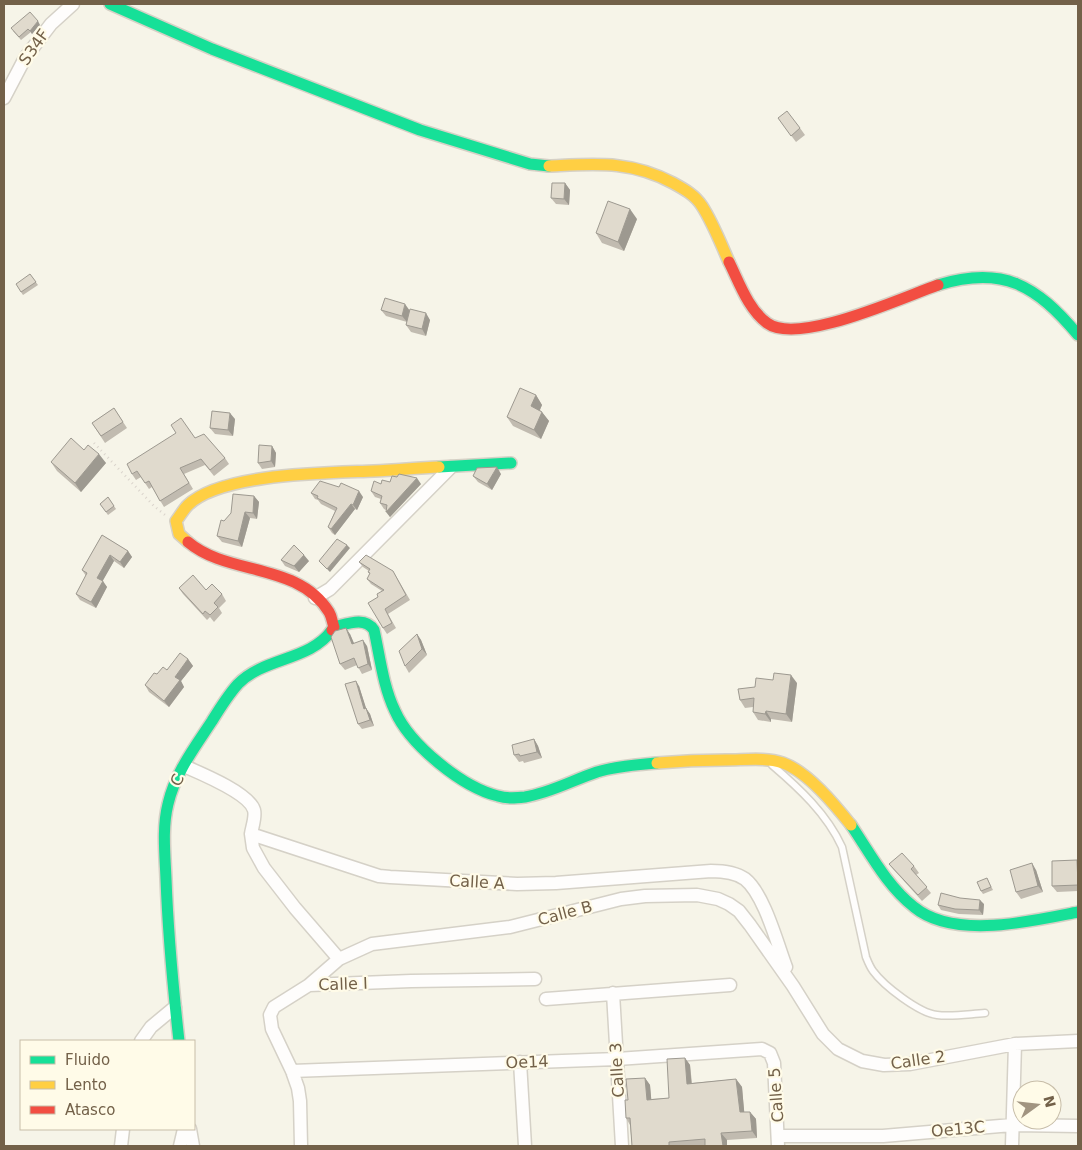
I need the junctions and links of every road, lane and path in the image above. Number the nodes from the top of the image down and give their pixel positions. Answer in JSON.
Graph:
{"nodes":[{"id":1,"x":73,"y":4,"type":"edge"},
{"id":2,"x":110,"y":4,"type":"edge"},
{"id":3,"x":4,"y":98,"type":"edge"},
{"id":4,"x":1078,"y":335,"type":"edge"},
{"id":5,"x":94,"y":443,"type":"dead end"},
{"id":6,"x":511,"y":463,"type":"dead end"},
{"id":7,"x":451,"y":467,"type":"junction"},
{"id":8,"x":175,"y":523,"type":"junction"},
{"id":9,"x":315,"y":598,"type":"junction"},
{"id":10,"x":334,"y":627,"type":"junction"},
{"id":11,"x":768,"y":760,"type":"junction"},
{"id":12,"x":184,"y":766,"type":"junction"},
{"id":13,"x":251,"y":834,"type":"junction"},
{"id":14,"x":1078,"y":912,"type":"edge"},
{"id":15,"x":339,"y":958,"type":"junction"},
{"id":16,"x":535,"y":979,"type":"dead end"},
{"id":17,"x":309,"y":985,"type":"junction"},
{"id":18,"x":730,"y":985,"type":"dead end"},
{"id":19,"x":793,"y":986,"type":"junction"},
{"id":20,"x":612,"y":993,"type":"junction"},
{"id":21,"x":546,"y":998,"type":"dead end"},
{"id":22,"x":175,"y":1007,"type":"junction"},
{"id":23,"x":985,"y":1013,"type":"dead end"},
{"id":24,"x":142,"y":1040,"type":"edge"},
{"id":25,"x":180,"y":1040,"type":"edge"},
{"id":26,"x":1078,"y":1041,"type":"edge"},
{"id":27,"x":1015,"y":1044,"type":"junction"},
{"id":28,"x":762,"y":1049,"type":"joint"},
{"id":29,"x":617,"y":1060,"type":"junction"},
{"id":30,"x":520,"y":1062,"type":"junction"},
{"id":31,"x":292,"y":1072,"type":"junction"},
{"id":32,"x":1014,"y":1080,"type":"edge"},
{"id":33,"x":1012,"y":1125,"type":"edge"},
{"id":34,"x":1062,"y":1126,"type":"edge"},
{"id":35,"x":1078,"y":1126,"type":"edge"},
{"id":36,"x":123,"y":1130,"type":"edge"},
{"id":37,"x":184,"y":1130,"type":"edge"},
{"id":38,"x":190,"y":1130,"type":"edge"},
{"id":39,"x":1012,"y":1130,"type":"edge"},
{"id":40,"x":778,"y":1141,"type":"edge"},
{"id":41,"x":883,"y":1141,"type":"edge"},
{"id":42,"x":122,"y":1146,"type":"edge"},
{"id":43,"x":180,"y":1146,"type":"edge"},
{"id":44,"x":192,"y":1146,"type":"edge"},
{"id":45,"x":301,"y":1146,"type":"edge"},
{"id":46,"x":525,"y":1146,"type":"edge"},
{"id":47,"x":622,"y":1146,"type":"edge"},
{"id":48,"x":1012,"y":1146,"type":"edge"}],
"edges":[{"from":1,"to":3,"type":"street","name":"S34F"},
{"from":2,"to":4,"type":"street"},
{"from":5,"to":8,"type":"path"},
{"from":6,"to":7,"type":"street"},
{"from":7,"to":8,"type":"street"},
{"from":7,"to":9,"type":"street"},
{"from":8,"to":9,"type":"street"},
{"from":9,"to":10,"type":"street"},
{"from":10,"to":11,"type":"street"},
{"from":10,"to":12,"type":"street","name":"C"},
{"from":11,"to":14,"type":"street"},
{"from":11,"to":23,"type":"lane"},
{"from":12,"to":13,"type":"street"},
{"from":12,"to":22,"type":"street","name":"C"},
{"from":13,"to":15,"type":"street"},
{"from":13,"to":19,"type":"street","name":"Calle A"},
{"from":15,"to":17,"type":"street","name":"Calle B"},
{"from":15,"to":19,"type":"street","name":"Calle B"},
{"from":16,"to":17,"type":"street","name":"Calle I"},
{"from":17,"to":31,"type":"street","name":"Calle I"},
{"from":18,"to":20,"type":"street"},
{"from":19,"to":27,"type":"street","name":"Calle 2"},
{"from":20,"to":21,"type":"street"},
{"from":20,"to":29,"type":"street","name":"Calle 3"},
{"from":22,"to":24,"type":"street"},
{"from":22,"to":25,"type":"street","name":"C"},
{"from":26,"to":27,"type":"street","name":"Calle 2"},
{"from":27,"to":32,"type":"street"},
{"from":28,"to":29,"type":"street","name":"Oe14"},
{"from":28,"to":40,"type":"street","name":"Calle 5"},
{"from":29,"to":30,"type":"street","name":"Oe14"},
{"from":29,"to":47,"type":"street","name":"Calle 3"},
{"from":30,"to":31,"type":"street","name":"Oe14"},
{"from":30,"to":46,"type":"street"},
{"from":31,"to":45,"type":"street","name":"Calle I"},
{"from":33,"to":41,"type":"street","name":"Oe13C"},
{"from":34,"to":35,"type":"street","name":"Oe13C"},
{"from":36,"to":42,"type":"street"},
{"from":37,"to":43,"type":"street"},
{"from":38,"to":44,"type":"street"},
{"from":39,"to":48,"type":"street"},
{"from":40,"to":41,"type":"street","name":"Oe13C"}]}
